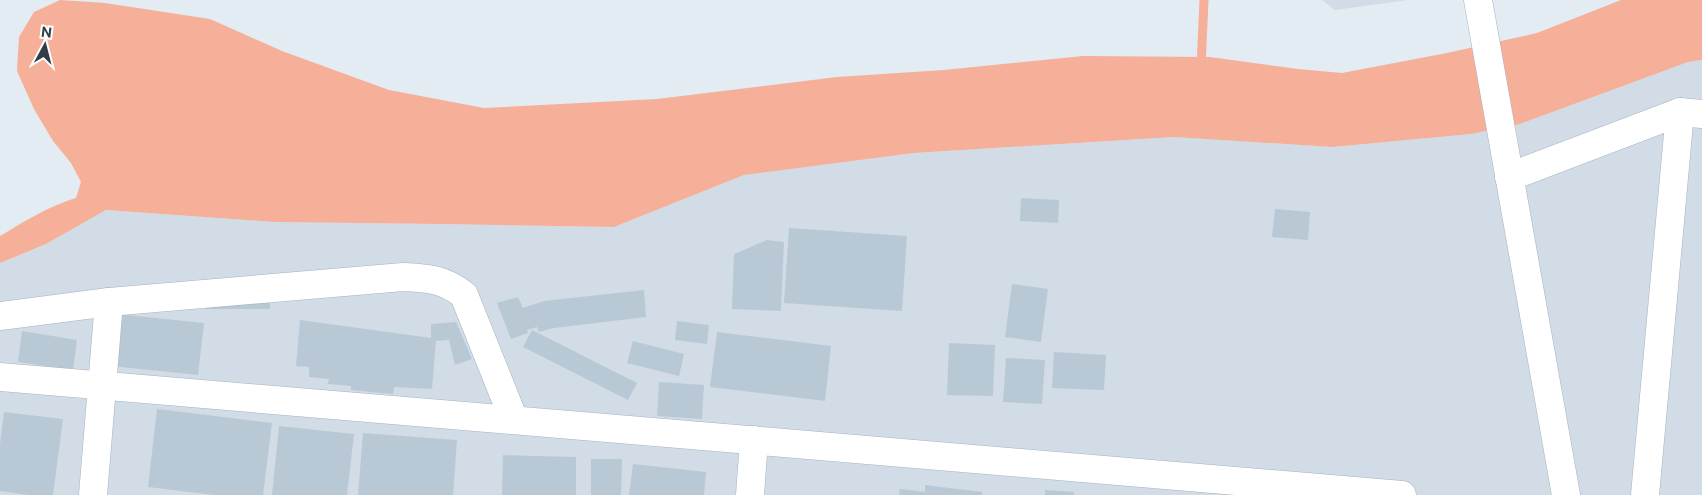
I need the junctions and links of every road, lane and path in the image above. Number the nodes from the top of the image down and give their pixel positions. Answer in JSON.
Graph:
{"nodes":[{"id":1,"x":1478,"y":0,"type":"edge"},
{"id":2,"x":1691,"y":113,"type":"edge"},
{"id":3,"x":1510,"y":177,"type":"junction"},
{"id":4,"x":109,"y":302,"type":"junction"},
{"id":5,"x":0,"y":316,"type":"edge"},
{"id":6,"x":0,"y":377,"type":"edge"},
{"id":7,"x":102,"y":385,"type":"junction"},
{"id":8,"x":514,"y":420,"type":"junction"},
{"id":9,"x":754,"y":440,"type":"junction"},
{"id":10,"x":93,"y":495,"type":"edge"},
{"id":11,"x":750,"y":495,"type":"edge"},
{"id":12,"x":1402,"y":495,"type":"edge"},
{"id":13,"x":1566,"y":495,"type":"edge"},
{"id":14,"x":1645,"y":495,"type":"edge"}],
"edges":[{"from":1,"to":3,"type":"street"},
{"from":2,"to":3,"type":"street"},
{"from":2,"to":14,"type":"street"},
{"from":3,"to":13,"type":"street"},
{"from":4,"to":5,"type":"street"},
{"from":4,"to":7,"type":"street"},
{"from":4,"to":8,"type":"street"},
{"from":6,"to":7,"type":"street"},
{"from":7,"to":8,"type":"street"},
{"from":7,"to":10,"type":"street"},
{"from":8,"to":9,"type":"street"},
{"from":9,"to":11,"type":"street"},
{"from":9,"to":12,"type":"street"}]}
